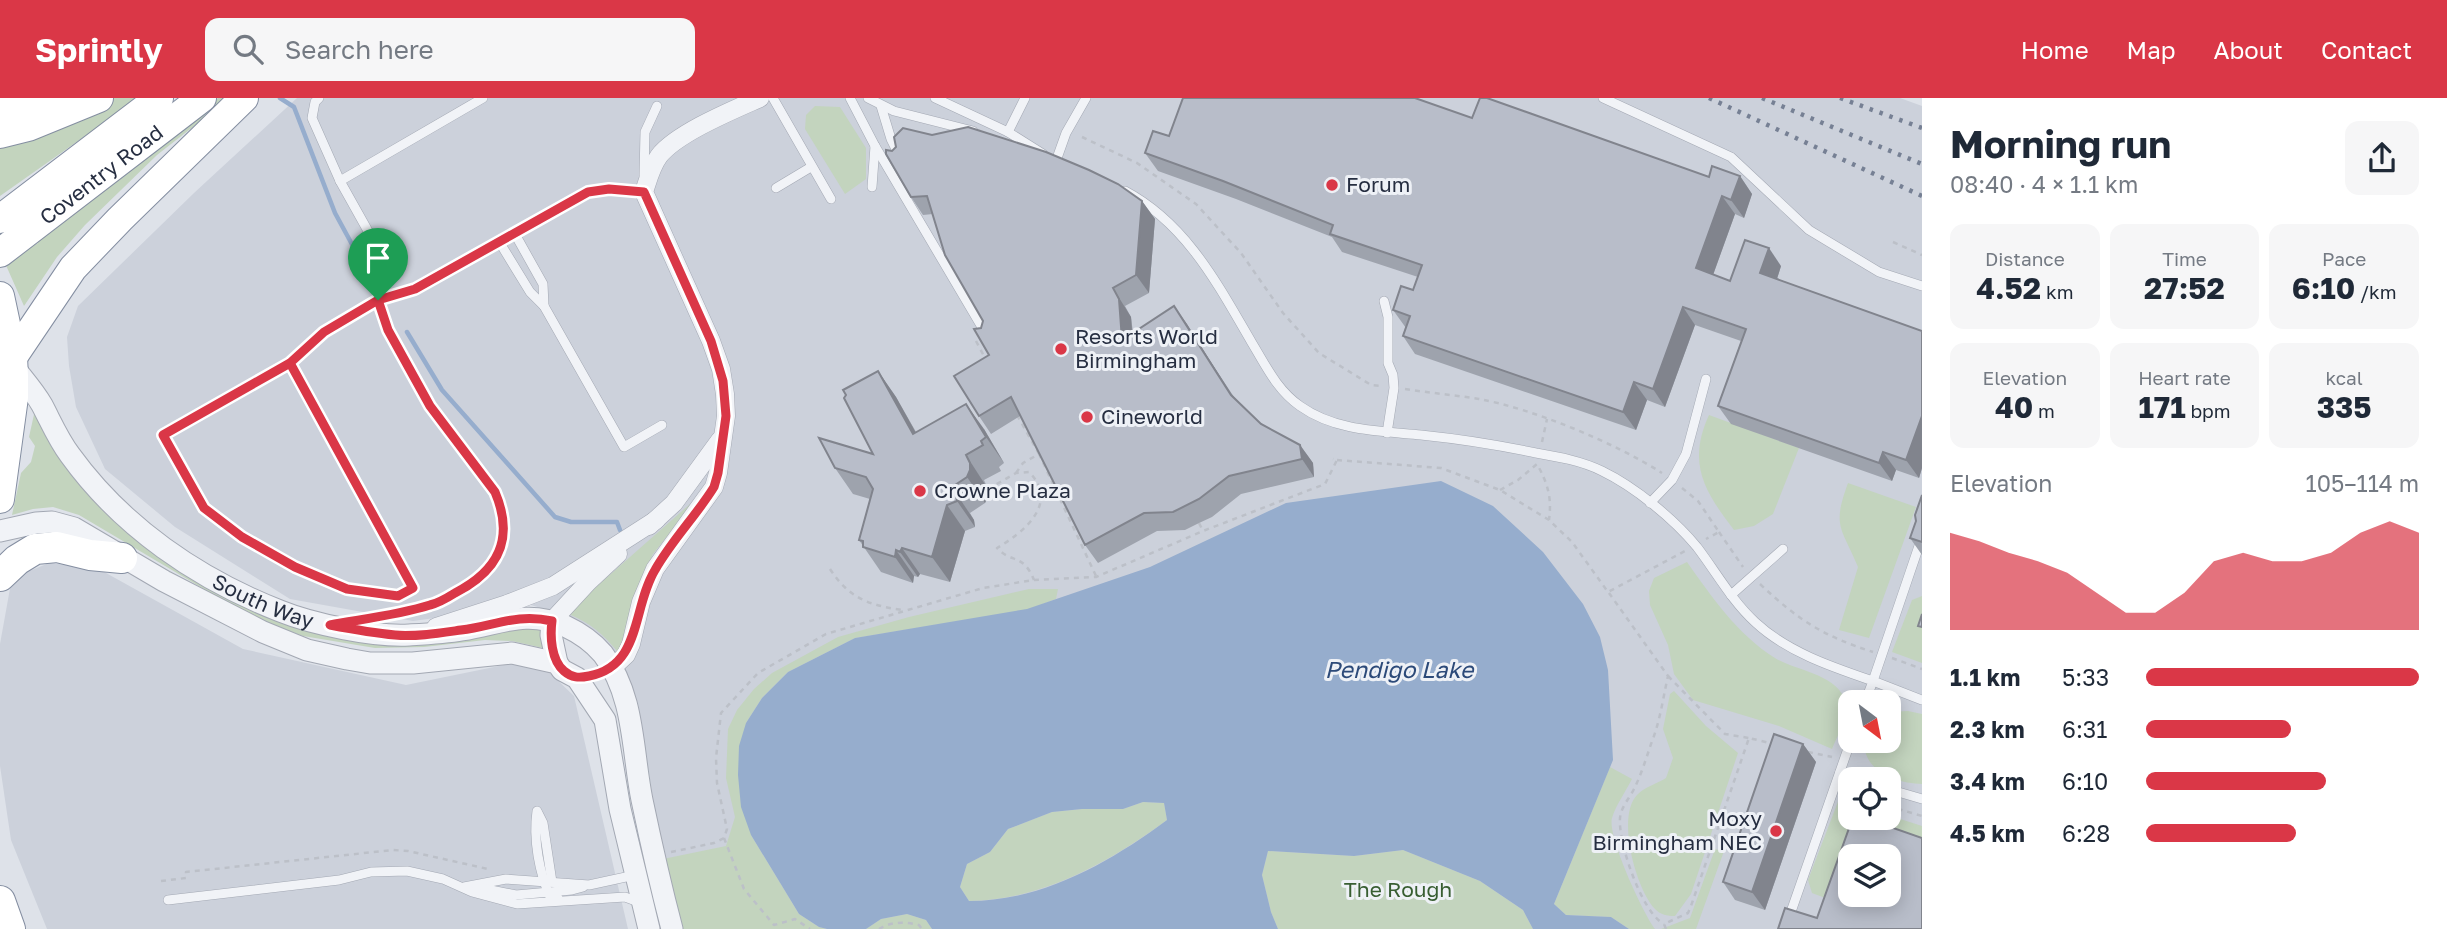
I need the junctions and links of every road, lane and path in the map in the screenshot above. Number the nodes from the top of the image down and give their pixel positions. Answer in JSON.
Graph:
{"nodes":[{"id":1,"x":55,"y":98,"type":"edge"},
{"id":2,"x":99,"y":98,"type":"edge"},
{"id":3,"x":159,"y":98,"type":"edge"},
{"id":4,"x":202,"y":98,"type":"edge"},
{"id":5,"x":244,"y":98,"type":"edge"},
{"id":6,"x":319,"y":98,"type":"edge"},
{"id":7,"x":483,"y":98,"type":"edge"},
{"id":8,"x":760,"y":98,"type":"edge"},
{"id":9,"x":773,"y":98,"type":"edge"},
{"id":10,"x":850,"y":98,"type":"edge"},
{"id":11,"x":868,"y":98,"type":"edge"},
{"id":12,"x":935,"y":98,"type":"edge"},
{"id":13,"x":1025,"y":98,"type":"edge"},
{"id":14,"x":1086,"y":98,"type":"edge"},
{"id":15,"x":1603,"y":98,"type":"edge"},
{"id":16,"x":657,"y":106,"type":"dead end"},
{"id":17,"x":881,"y":106,"type":"junction"},
{"id":18,"x":0,"y":111,"type":"edge"},
{"id":19,"x":1008,"y":132,"type":"junction"},
{"id":20,"x":0,"y":134,"type":"edge"},
{"id":21,"x":986,"y":135,"type":"edge"},
{"id":22,"x":1082,"y":137,"type":"dead end"},
{"id":23,"x":998,"y":138,"type":"edge"},
{"id":24,"x":875,"y":146,"type":"junction"},
{"id":25,"x":1035,"y":149,"type":"junction"},
{"id":26,"x":1056,"y":161,"type":"junction"},
{"id":27,"x":902,"y":162,"type":"edge"},
{"id":28,"x":1068,"y":166,"type":"edge"},
{"id":29,"x":811,"y":167,"type":"junction"},
{"id":30,"x":340,"y":181,"type":"junction"},
{"id":31,"x":1114,"y":185,"type":"edge"},
{"id":32,"x":872,"y":187,"type":"dead end"},
{"id":33,"x":776,"y":188,"type":"dead end"},
{"id":34,"x":644,"y":192,"type":"junction"},
{"id":35,"x":831,"y":199,"type":"dead end"},
{"id":36,"x":0,"y":219,"type":"edge"},
{"id":37,"x":515,"y":234,"type":"junction"},
{"id":38,"x":1893,"y":242,"type":"dead end"},
{"id":39,"x":500,"y":243,"type":"junction"},
{"id":40,"x":0,"y":253,"type":"edge"},
{"id":41,"x":1922,"y":254,"type":"edge"},
{"id":42,"x":1922,"y":286,"type":"edge"},
{"id":43,"x":0,"y":297,"type":"edge"},
{"id":44,"x":378,"y":300,"type":"junction"},
{"id":45,"x":1384,"y":301,"type":"dead end"},
{"id":46,"x":544,"y":306,"type":"junction"},
{"id":47,"x":971,"y":333,"type":"dead end"},
{"id":48,"x":989,"y":340,"type":"edge"},
{"id":49,"x":13,"y":362,"type":"junction"},
{"id":50,"x":290,"y":363,"type":"junction"},
{"id":51,"x":992,"y":370,"type":"edge"},
{"id":52,"x":1706,"y":379,"type":"dead end"},
{"id":53,"x":1394,"y":388,"type":"junction"},
{"id":54,"x":1012,"y":406,"type":"edge"},
{"id":55,"x":1547,"y":419,"type":"junction"},
{"id":56,"x":662,"y":425,"type":"dead end"},
{"id":57,"x":1387,"y":432,"type":"junction"},
{"id":58,"x":723,"y":438,"type":"junction"},
{"id":59,"x":1542,"y":442,"type":"dead end"},
{"id":60,"x":1040,"y":454,"type":"junction"},
{"id":61,"x":1016,"y":473,"type":"junction"},
{"id":62,"x":1672,"y":480,"type":"junction"},
{"id":63,"x":988,"y":489,"type":"dead end"},
{"id":64,"x":1500,"y":490,"type":"junction"},
{"id":65,"x":0,"y":499,"type":"edge"},
{"id":66,"x":1650,"y":503,"type":"junction"},
{"id":67,"x":656,"y":520,"type":"junction"},
{"id":68,"x":1549,"y":520,"type":"junction"},
{"id":69,"x":1199,"y":523,"type":"dead end"},
{"id":70,"x":0,"y":531,"type":"edge"},
{"id":71,"x":1203,"y":531,"type":"junction"},
{"id":72,"x":1719,"y":532,"type":"junction"},
{"id":73,"x":1922,"y":537,"type":"edge"},
{"id":74,"x":1695,"y":545,"type":"junction"},
{"id":75,"x":1783,"y":549,"type":"dead end"},
{"id":76,"x":122,"y":558,"type":"junction"},
{"id":77,"x":830,"y":569,"type":"dead end"},
{"id":78,"x":0,"y":576,"type":"edge"},
{"id":79,"x":1096,"y":577,"type":"junction"},
{"id":80,"x":1753,"y":577,"type":"junction"},
{"id":81,"x":1608,"y":592,"type":"junction"},
{"id":82,"x":1731,"y":595,"type":"junction"},
{"id":83,"x":905,"y":611,"type":"dead end"},
{"id":84,"x":552,"y":621,"type":"junction"},
{"id":85,"x":330,"y":625,"type":"junction"},
{"id":86,"x":409,"y":635,"type":"junction"},
{"id":87,"x":1880,"y":654,"type":"junction"},
{"id":88,"x":557,"y":663,"type":"junction"},
{"id":89,"x":612,"y":668,"type":"junction"},
{"id":90,"x":1922,"y":669,"type":"edge"},
{"id":91,"x":1668,"y":676,"type":"junction"},
{"id":92,"x":577,"y":678,"type":"junction"},
{"id":93,"x":1872,"y":681,"type":"junction"},
{"id":94,"x":1869,"y":690,"type":"edge"},
{"id":95,"x":1922,"y":700,"type":"edge"},
{"id":96,"x":1749,"y":738,"type":"junction"},
{"id":97,"x":1785,"y":746,"type":"edge"},
{"id":98,"x":1797,"y":749,"type":"edge"},
{"id":99,"x":1838,"y":768,"type":"edge"},
{"id":100,"x":1838,"y":778,"type":"edge"},
{"id":101,"x":1901,"y":793,"type":"edge"},
{"id":102,"x":1922,"y":799,"type":"edge"},
{"id":103,"x":1901,"y":810,"type":"edge"},
{"id":104,"x":1922,"y":816,"type":"edge"},
{"id":105,"x":552,"y":829,"type":"dead end"},
{"id":106,"x":724,"y":838,"type":"dead end"},
{"id":107,"x":661,"y":877,"type":"junction"},
{"id":108,"x":637,"y":878,"type":"junction"},
{"id":109,"x":547,"y":881,"type":"junction"},
{"id":110,"x":589,"y":885,"type":"junction"},
{"id":111,"x":464,"y":887,"type":"junction"},
{"id":112,"x":548,"y":893,"type":"junction"},
{"id":113,"x":610,"y":898,"type":"junction"},
{"id":114,"x":168,"y":900,"type":"dead end"},
{"id":115,"x":0,"y":901,"type":"edge"},
{"id":116,"x":643,"y":904,"type":"junction"},
{"id":117,"x":1664,"y":924,"type":"junction"},
{"id":118,"x":10,"y":929,"type":"edge"},
{"id":119,"x":649,"y":929,"type":"edge"},
{"id":120,"x":673,"y":929,"type":"edge"},
{"id":121,"x":810,"y":929,"type":"edge"},
{"id":122,"x":879,"y":929,"type":"edge"},
{"id":123,"x":922,"y":929,"type":"edge"},
{"id":124,"x":1666,"y":929,"type":"edge"},
{"id":125,"x":1785,"y":929,"type":"edge"}],
"edges":[{"from":1,"to":18,"type":"highway"},
{"from":2,"to":20,"type":"highway"},
{"from":3,"to":36,"type":"highway","name":"Coventry Road"},
{"from":4,"to":40,"type":"highway","name":"Coventry Road"},
{"from":5,"to":49,"type":"highway"},
{"from":6,"to":30,"type":"lane"},
{"from":7,"to":30,"type":"lane"},
{"from":8,"to":34,"type":"street"},
{"from":9,"to":29,"type":"lane"},
{"from":10,"to":24,"type":"lane"},
{"from":11,"to":17,"type":"lane"},
{"from":12,"to":19,"type":"lane"},
{"from":13,"to":19,"type":"lane"},
{"from":14,"to":26,"type":"lane"},
{"from":15,"to":42,"type":"lane"},
{"from":16,"to":34,"type":"lane"},
{"from":17,"to":21,"type":"lane"},
{"from":17,"to":27,"type":"lane"},
{"from":19,"to":25,"type":"lane"},
{"from":22,"to":53,"type":"path"},
{"from":23,"to":25,"type":"lane"},
{"from":24,"to":32,"type":"lane"},
{"from":24,"to":48,"type":"lane"},
{"from":25,"to":26,"type":"lane"},
{"from":26,"to":28,"type":"lane"},
{"from":29,"to":33,"type":"lane"},
{"from":29,"to":35,"type":"lane"},
{"from":30,"to":44,"type":"lane"},
{"from":31,"to":57,"type":"lane"},
{"from":34,"to":37,"type":"lane"},
{"from":34,"to":58,"type":"street"},
{"from":37,"to":39,"type":"lane"},
{"from":37,"to":46,"type":"lane"},
{"from":38,"to":41,"type":"path"},
{"from":39,"to":44,"type":"lane"},
{"from":39,"to":46,"type":"lane"},
{"from":43,"to":49,"type":"highway"},
{"from":44,"to":50,"type":"lane"},
{"from":44,"to":85,"type":"lane"},
{"from":45,"to":53,"type":"lane"},
{"from":46,"to":56,"type":"lane"},
{"from":47,"to":51,"type":"path"},
{"from":49,"to":65,"type":"highway"},
{"from":49,"to":85,"type":"street","name":"South Way"},
{"from":50,"to":50,"type":"lane"},
{"from":52,"to":62,"type":"lane"},
{"from":53,"to":55,"type":"path"},
{"from":53,"to":57,"type":"lane"},
{"from":54,"to":60,"type":"path"},
{"from":55,"to":59,"type":"path"},
{"from":55,"to":62,"type":"path"},
{"from":57,"to":66,"type":"lane"},
{"from":58,"to":67,"type":"street"},
{"from":58,"to":89,"type":"street"},
{"from":60,"to":61,"type":"path"},
{"from":60,"to":79,"type":"path"},
{"from":61,"to":63,"type":"path"},
{"from":61,"to":79,"type":"path"},
{"from":62,"to":66,"type":"lane"},
{"from":62,"to":72,"type":"path"},
{"from":64,"to":68,"type":"path"},
{"from":64,"to":68,"type":"path"},
{"from":64,"to":71,"type":"path"},
{"from":66,"to":74,"type":"lane"},
{"from":67,"to":84,"type":"street"},
{"from":67,"to":86,"type":"street"},
{"from":68,"to":81,"type":"path"},
{"from":69,"to":71,"type":"path"},
{"from":70,"to":76,"type":"street","name":"South Way"},
{"from":71,"to":79,"type":"path"},
{"from":72,"to":74,"type":"path"},
{"from":72,"to":80,"type":"path"},
{"from":73,"to":87,"type":"lane"},
{"from":74,"to":81,"type":"path"},
{"from":74,"to":82,"type":"lane"},
{"from":75,"to":80,"type":"lane"},
{"from":76,"to":78,"type":"highway"},
{"from":76,"to":88,"type":"street","name":"South Way"},
{"from":77,"to":83,"type":"path"},
{"from":80,"to":82,"type":"lane"},
{"from":80,"to":87,"type":"path"},
{"from":81,"to":91,"type":"path"},
{"from":82,"to":93,"type":"lane"},
{"from":84,"to":86,"type":"street","name":"South Way"},
{"from":84,"to":88,"type":"street"},
{"from":84,"to":89,"type":"street","name":"South Way"},
{"from":85,"to":86,"type":"street","name":"South Way"},
{"from":87,"to":90,"type":"path"},
{"from":87,"to":93,"type":"lane"},
{"from":88,"to":92,"type":"street","name":"South Way"},
{"from":89,"to":92,"type":"street"},
{"from":89,"to":107,"type":"street","name":"South Way"},
{"from":91,"to":96,"type":"path"},
{"from":91,"to":117,"type":"path"},
{"from":92,"to":108,"type":"street","name":"South Way"},
{"from":93,"to":94,"type":"lane"},
{"from":93,"to":95,"type":"lane"},
{"from":96,"to":97,"type":"path"},
{"from":96,"to":117,"type":"path"},
{"from":98,"to":99,"type":"path"},
{"from":100,"to":125,"type":"lane"},
{"from":101,"to":102,"type":"lane"},
{"from":103,"to":104,"type":"path"},
{"from":105,"to":109,"type":"lane"},
{"from":106,"to":121,"type":"path"},
{"from":107,"to":108,"type":"lane"},
{"from":107,"to":120,"type":"street","name":"South Way"},
{"from":108,"to":110,"type":"lane"},
{"from":108,"to":116,"type":"street","name":"South Way"},
{"from":109,"to":110,"type":"lane"},
{"from":109,"to":111,"type":"lane"},
{"from":109,"to":112,"type":"lane"},
{"from":110,"to":112,"type":"lane"},
{"from":111,"to":112,"type":"lane"},
{"from":111,"to":113,"type":"lane"},
{"from":111,"to":114,"type":"lane"},
{"from":112,"to":113,"type":"lane"},
{"from":113,"to":116,"type":"lane"},
{"from":115,"to":118,"type":"highway"},
{"from":116,"to":119,"type":"street","name":"South Way"},
{"from":117,"to":124,"type":"path"},
{"from":122,"to":123,"type":"path"}]}
